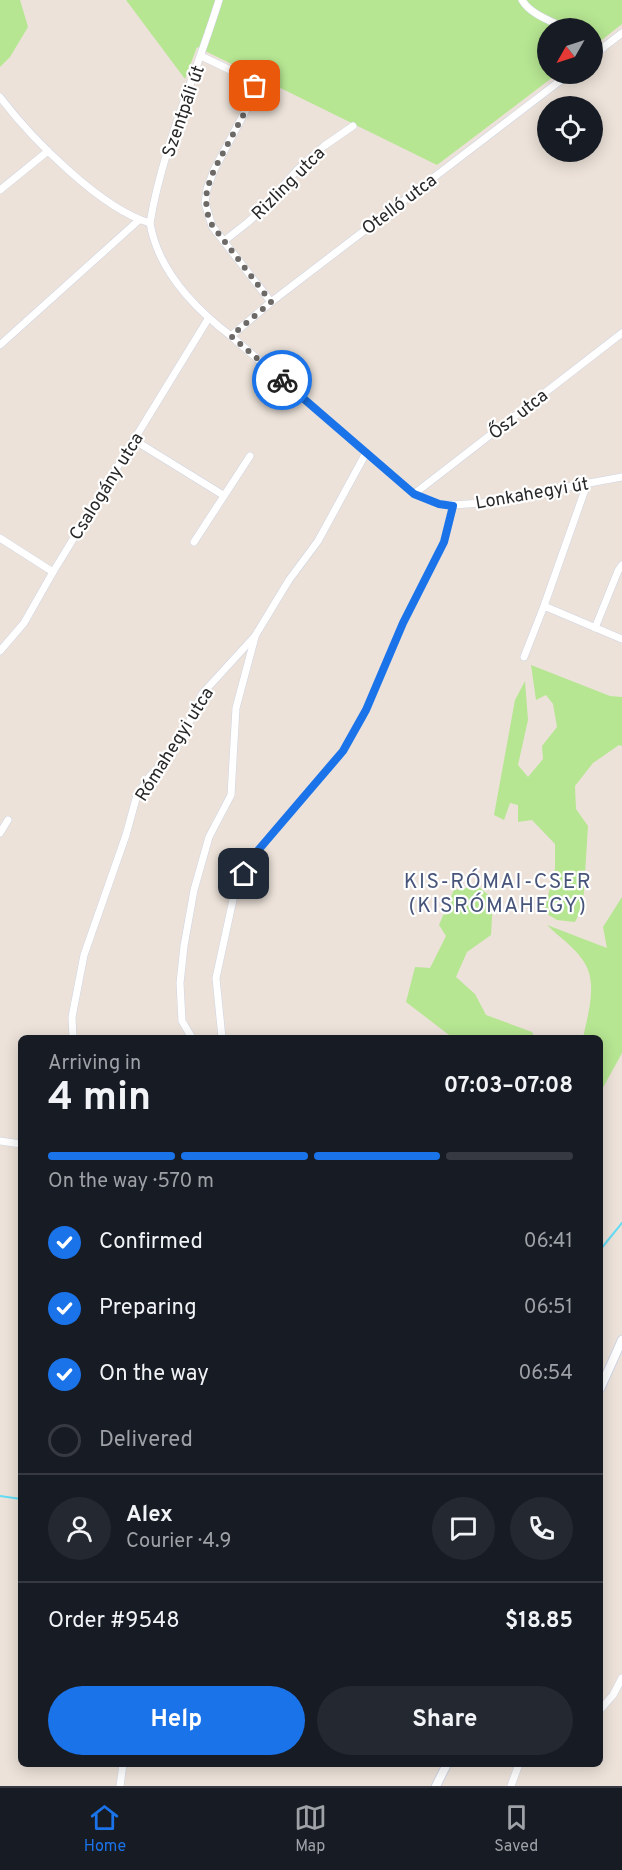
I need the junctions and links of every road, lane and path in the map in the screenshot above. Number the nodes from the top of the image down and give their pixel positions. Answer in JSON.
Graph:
{"nodes":[{"id":1,"x":219,"y":0,"type":"edge"},
{"id":2,"x":522,"y":0,"type":"edge"},
{"id":3,"x":547,"y":18,"type":"edge"},
{"id":4,"x":622,"y":33,"type":"edge"},
{"id":5,"x":603,"y":48,"type":"edge"},
{"id":6,"x":201,"y":56,"type":"junction"},
{"id":7,"x":556,"y":84,"type":"edge"},
{"id":8,"x":0,"y":97,"type":"edge"},
{"id":9,"x":353,"y":126,"type":"dead end"},
{"id":10,"x":48,"y":151,"type":"junction"},
{"id":11,"x":0,"y":190,"type":"edge"},
{"id":12,"x":140,"y":220,"type":"junction"},
{"id":13,"x":150,"y":223,"type":"junction"},
{"id":14,"x":224,"y":241,"type":"junction"},
{"id":15,"x":271,"y":302,"type":"junction"},
{"id":16,"x":208,"y":319,"type":"junction"},
{"id":17,"x":622,"y":333,"type":"edge"},
{"id":18,"x":231,"y":336,"type":"junction"},
{"id":19,"x":0,"y":345,"type":"edge"},
{"id":20,"x":134,"y":440,"type":"junction"},
{"id":21,"x":366,"y":453,"type":"junction"},
{"id":22,"x":250,"y":456,"type":"dead end"},
{"id":23,"x":622,"y":477,"type":"edge"},
{"id":24,"x":587,"y":484,"type":"junction"},
{"id":25,"x":414,"y":494,"type":"junction"},
{"id":26,"x":223,"y":495,"type":"junction"},
{"id":27,"x":453,"y":506,"type":"junction"},
{"id":28,"x":0,"y":538,"type":"edge"},
{"id":29,"x":194,"y":542,"type":"dead end"},
{"id":30,"x":622,"y":565,"type":"edge"},
{"id":31,"x":53,"y":572,"type":"junction"},
{"id":32,"x":544,"y":606,"type":"junction"},
{"id":33,"x":595,"y":628,"type":"junction"},
{"id":34,"x":255,"y":636,"type":"junction"},
{"id":35,"x":622,"y":639,"type":"edge"},
{"id":36,"x":0,"y":651,"type":"edge"},
{"id":37,"x":524,"y":657,"type":"dead end"},
{"id":38,"x":8,"y":820,"type":"dead end"},
{"id":39,"x":0,"y":833,"type":"edge"},
{"id":40,"x":73,"y":1035,"type":"edge"},
{"id":41,"x":190,"y":1035,"type":"edge"},
{"id":42,"x":222,"y":1035,"type":"edge"},
{"id":43,"x":0,"y":1142,"type":"edge"},
{"id":44,"x":18,"y":1144,"type":"edge"},
{"id":45,"x":622,"y":1340,"type":"edge"},
{"id":46,"x":603,"y":1380,"type":"edge"},
{"id":47,"x":622,"y":1678,"type":"edge"},
{"id":48,"x":603,"y":1707,"type":"edge"},
{"id":49,"x":123,"y":1767,"type":"edge"},
{"id":50,"x":446,"y":1767,"type":"edge"},
{"id":51,"x":518,"y":1767,"type":"edge"},
{"id":52,"x":120,"y":1786,"type":"edge"},
{"id":53,"x":436,"y":1786,"type":"edge"},
{"id":54,"x":511,"y":1786,"type":"edge"}],
"edges":[{"from":1,"to":6,"type":"street","name":"Szentpáli út"},
{"from":2,"to":3,"type":"street"},
{"from":4,"to":5,"type":"street"},
{"from":6,"to":13,"type":"street","name":"Szentpáli út"},
{"from":6,"to":14,"type":"street"},
{"from":7,"to":15,"type":"street","name":"Otelló utca"},
{"from":8,"to":10,"type":"street"},
{"from":9,"to":14,"type":"street","name":"Rizling utca"},
{"from":10,"to":11,"type":"street"},
{"from":10,"to":12,"type":"street"},
{"from":12,"to":13,"type":"street"},
{"from":12,"to":19,"type":"street"},
{"from":13,"to":16,"type":"street","name":"Lonkahegyi út"},
{"from":14,"to":15,"type":"street"},
{"from":15,"to":18,"type":"street","name":"Otelló utca"},
{"from":16,"to":18,"type":"street","name":"Lonkahegyi út"},
{"from":16,"to":20,"type":"street","name":"Csalogány utca"},
{"from":17,"to":25,"type":"street","name":"Ősz utca"},
{"from":18,"to":21,"type":"street","name":"Lonkahegyi út"},
{"from":20,"to":26,"type":"street"},
{"from":20,"to":31,"type":"street","name":"Csalogány utca"},
{"from":21,"to":25,"type":"street","name":"Lonkahegyi út"},
{"from":21,"to":34,"type":"street","name":"Rómahegyi utca"},
{"from":22,"to":26,"type":"street"},
{"from":23,"to":24,"type":"street","name":"Lonkahegyi út"},
{"from":24,"to":27,"type":"street","name":"Lonkahegyi út"},
{"from":24,"to":32,"type":"street"},
{"from":25,"to":27,"type":"street","name":"Lonkahegyi út"},
{"from":26,"to":29,"type":"street"},
{"from":27,"to":42,"type":"street"},
{"from":28,"to":31,"type":"street"},
{"from":30,"to":33,"type":"street"},
{"from":31,"to":36,"type":"street","name":"Csalogány utca"},
{"from":32,"to":33,"type":"street"},
{"from":32,"to":37,"type":"street"},
{"from":33,"to":35,"type":"street"},
{"from":34,"to":40,"type":"street","name":"Rómahegyi utca"},
{"from":34,"to":41,"type":"street"},
{"from":38,"to":39,"type":"street"},
{"from":43,"to":44,"type":"street"},
{"from":45,"to":46,"type":"street"},
{"from":47,"to":48,"type":"street"},
{"from":49,"to":52,"type":"street"},
{"from":50,"to":53,"type":"street"},
{"from":51,"to":54,"type":"street"}]}
